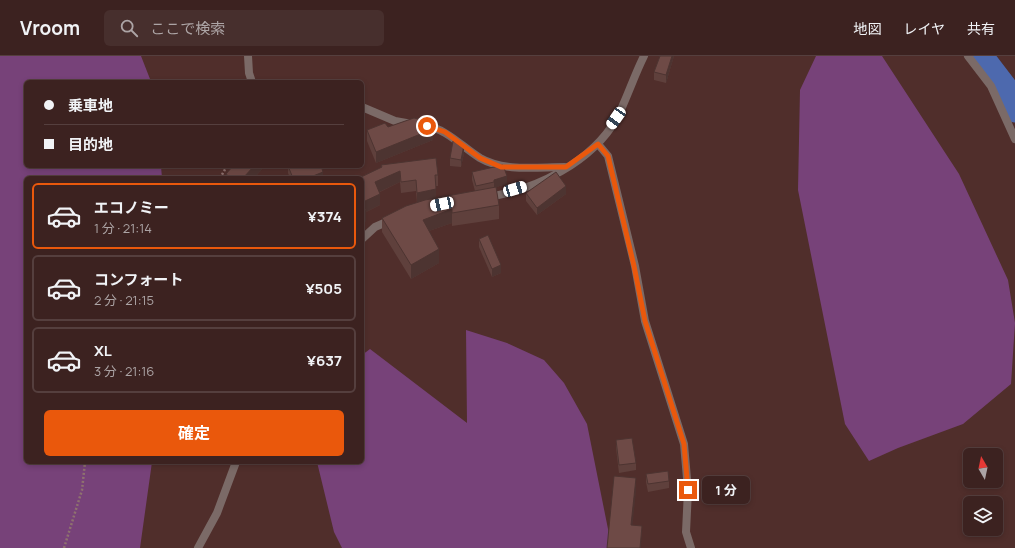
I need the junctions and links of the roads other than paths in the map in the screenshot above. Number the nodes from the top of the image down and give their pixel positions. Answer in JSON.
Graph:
{"nodes":[{"id":1,"x":248,"y":56,"type":"edge"},
{"id":2,"x":644,"y":56,"type":"edge"},
{"id":3,"x":968,"y":56,"type":"edge"},
{"id":4,"x":251,"y":80,"type":"edge"},
{"id":5,"x":364,"y":108,"type":"edge"},
{"id":6,"x":1015,"y":139,"type":"edge"},
{"id":7,"x":598,"y":144,"type":"junction"},
{"id":8,"x":566,"y":167,"type":"junction"},
{"id":9,"x":478,"y":198,"type":"edge"},
{"id":10,"x":396,"y":218,"type":"edge"},
{"id":11,"x":364,"y":237,"type":"edge"},
{"id":12,"x":235,"y":464,"type":"edge"},
{"id":13,"x":198,"y":548,"type":"edge"},
{"id":14,"x":691,"y":548,"type":"edge"}],
"edges":[{"from":1,"to":4,"type":"street"},
{"from":2,"to":7,"type":"street"},
{"from":3,"to":6,"type":"street"},
{"from":5,"to":8,"type":"street"},
{"from":7,"to":8,"type":"street"},
{"from":7,"to":14,"type":"street"},
{"from":8,"to":9,"type":"street"},
{"from":10,"to":11,"type":"street"},
{"from":12,"to":13,"type":"street"}]}
